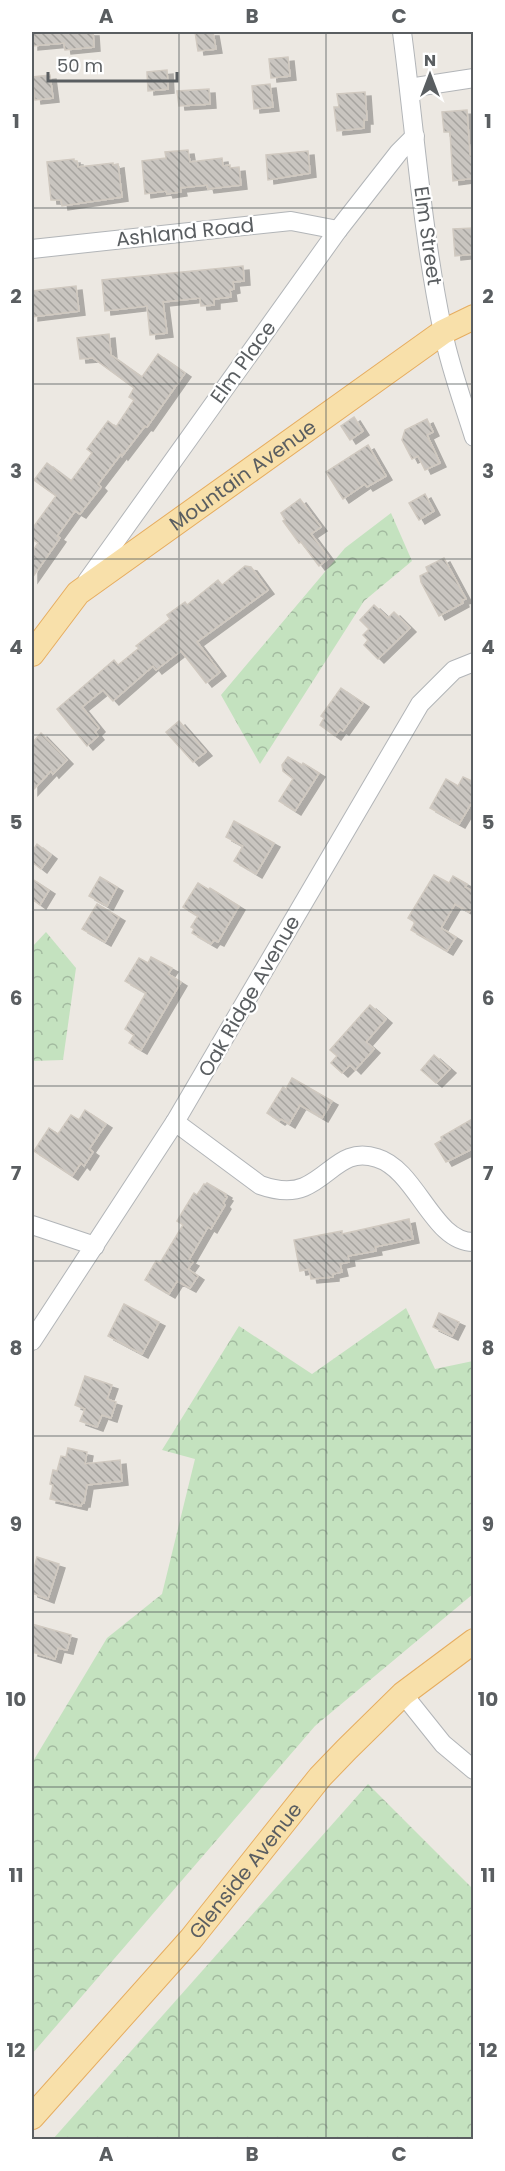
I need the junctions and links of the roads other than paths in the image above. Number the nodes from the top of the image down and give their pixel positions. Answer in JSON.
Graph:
{"nodes":[{"id":1,"x":402,"y":32,"type":"edge"},
{"id":2,"x":474,"y":78,"type":"edge"},
{"id":3,"x":410,"y":88,"type":"junction"},
{"id":4,"x":415,"y":136,"type":"junction"},
{"id":5,"x":338,"y":230,"type":"junction"},
{"id":6,"x":32,"y":249,"type":"edge"},
{"id":7,"x":474,"y":317,"type":"edge"},
{"id":8,"x":443,"y":332,"type":"junction"},
{"id":9,"x":474,"y":437,"type":"edge"},
{"id":10,"x":78,"y":593,"type":"junction"},
{"id":11,"x":32,"y":654,"type":"edge"},
{"id":12,"x":474,"y":662,"type":"edge"},
{"id":13,"x":175,"y":1122,"type":"junction"},
{"id":14,"x":32,"y":1225,"type":"edge"},
{"id":15,"x":474,"y":1242,"type":"edge"},
{"id":16,"x":95,"y":1246,"type":"junction"},
{"id":17,"x":32,"y":1341,"type":"edge"},
{"id":18,"x":474,"y":1641,"type":"edge"},
{"id":19,"x":403,"y":1694,"type":"junction"},
{"id":20,"x":474,"y":1770,"type":"edge"},
{"id":21,"x":32,"y":2117,"type":"edge"}],
"edges":[{"from":1,"to":3,"type":"street","name":"Elm Street"},
{"from":2,"to":3,"type":"street"},
{"from":3,"to":4,"type":"street","name":"Elm Street"},
{"from":4,"to":5,"type":"street","name":"Elm Place"},
{"from":4,"to":8,"type":"street","name":"Elm Street"},
{"from":5,"to":6,"type":"street","name":"Ashland Road"},
{"from":5,"to":10,"type":"street","name":"Elm Place"},
{"from":7,"to":8,"type":"main road","name":"Mountain Avenue"},
{"from":8,"to":9,"type":"street","name":"Elm Street"},
{"from":8,"to":10,"type":"main road","name":"Mountain Avenue"},
{"from":10,"to":11,"type":"main road","name":"Mountain Avenue"},
{"from":12,"to":13,"type":"street","name":"Oak Ridge Avenue"},
{"from":13,"to":15,"type":"street"},
{"from":13,"to":16,"type":"street","name":"Oak Ridge Avenue"},
{"from":14,"to":16,"type":"street"},
{"from":16,"to":17,"type":"street","name":"Oak Ridge Avenue"},
{"from":18,"to":19,"type":"main road","name":"Glenside Avenue"},
{"from":19,"to":20,"type":"street"},
{"from":19,"to":21,"type":"main road","name":"Glenside Avenue"}]}
